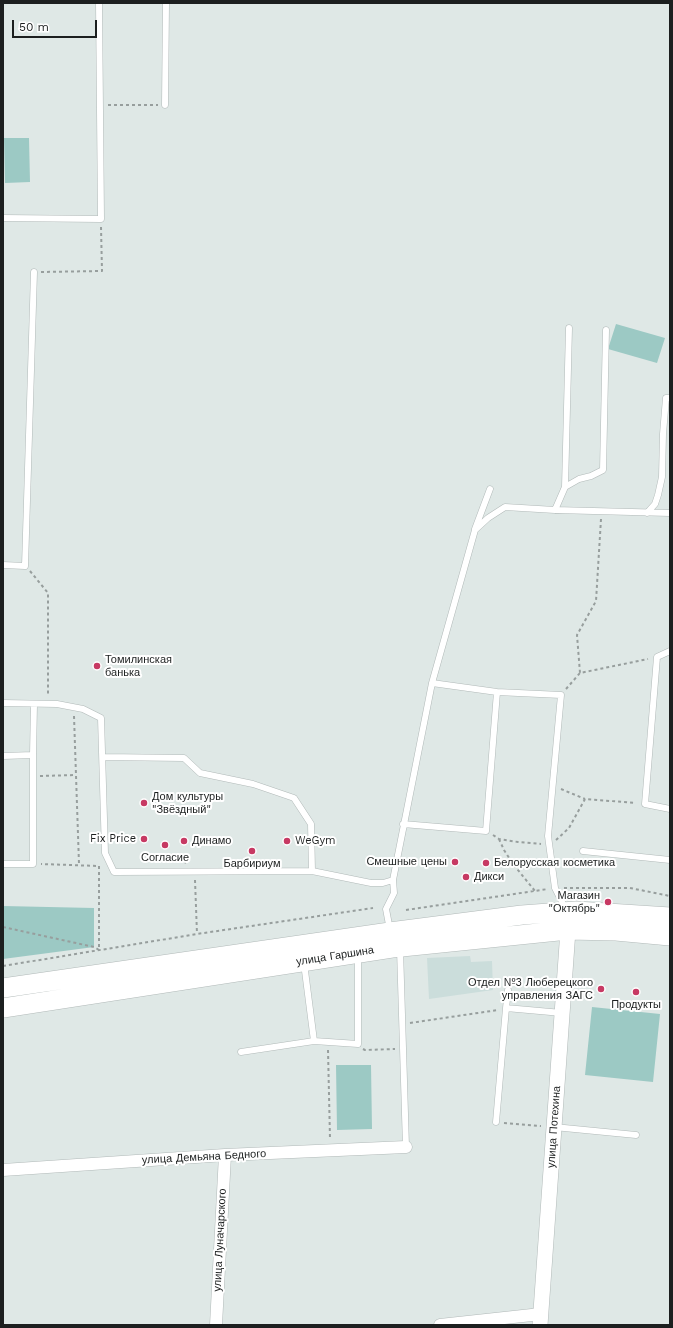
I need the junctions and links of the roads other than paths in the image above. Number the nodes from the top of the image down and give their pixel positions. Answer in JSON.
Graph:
{"nodes":[{"id":1,"x":99,"y":3,"type":"edge"},
{"id":2,"x":166,"y":3,"type":"edge"},
{"id":3,"x":165,"y":104,"type":"road end"},
{"id":4,"x":3,"y":218,"type":"edge"},
{"id":5,"x":34,"y":272,"type":"road end"},
{"id":6,"x":569,"y":328,"type":"dead end"},
{"id":7,"x":606,"y":330,"type":"dead end"},
{"id":8,"x":670,"y":398,"type":"edge"},
{"id":9,"x":565,"y":487,"type":"junction"},
{"id":10,"x":490,"y":489,"type":"dead end"},
{"id":11,"x":555,"y":510,"type":"junction"},
{"id":12,"x":647,"y":513,"type":"junction"},
{"id":13,"x":670,"y":513,"type":"edge"},
{"id":14,"x":475,"y":530,"type":"junction"},
{"id":15,"x":3,"y":565,"type":"edge"},
{"id":16,"x":670,"y":651,"type":"edge"},
{"id":17,"x":432,"y":683,"type":"junction"},
{"id":18,"x":497,"y":692,"type":"junction"},
{"id":19,"x":3,"y":703,"type":"edge"},
{"id":20,"x":34,"y":704,"type":"junction"},
{"id":21,"x":33,"y":755,"type":"junction"},
{"id":22,"x":3,"y":756,"type":"edge"},
{"id":23,"x":103,"y":757,"type":"junction"},
{"id":24,"x":670,"y":808,"type":"edge"},
{"id":25,"x":403,"y":824,"type":"junction"},
{"id":26,"x":583,"y":851,"type":"dead end"},
{"id":27,"x":670,"y":860,"type":"edge"},
{"id":28,"x":3,"y":864,"type":"edge"},
{"id":29,"x":312,"y":871,"type":"junction"},
{"id":30,"x":393,"y":880,"type":"junction"},
{"id":31,"x":670,"y":917,"type":"edge"},
{"id":32,"x":567,"y":920,"type":"junction"},
{"id":33,"x":670,"y":936,"type":"edge"},
{"id":34,"x":395,"y":940,"type":"junction"},
{"id":35,"x":358,"y":953,"type":"junction"},
{"id":36,"x":304,"y":961,"type":"junction"},
{"id":37,"x":3,"y":988,"type":"edge"},
{"id":38,"x":508,"y":990,"type":"dead end"},
{"id":39,"x":3,"y":1008,"type":"edge"},
{"id":40,"x":506,"y":1008,"type":"junction"},
{"id":41,"x":562,"y":1013,"type":"junction"},
{"id":42,"x":314,"y":1041,"type":"junction"},
{"id":43,"x":240,"y":1052,"type":"dead end"},
{"id":44,"x":496,"y":1122,"type":"road end"},
{"id":45,"x":554,"y":1128,"type":"junction"},
{"id":46,"x":636,"y":1135,"type":"dead end"},
{"id":47,"x":406,"y":1147,"type":"joint"},
{"id":48,"x":225,"y":1155,"type":"junction"},
{"id":49,"x":3,"y":1170,"type":"edge"},
{"id":50,"x":541,"y":1319,"type":"edge"},
{"id":51,"x":216,"y":1325,"type":"edge"},
{"id":52,"x":440,"y":1325,"type":"edge"}],
"edges":[{"from":1,"to":4,"type":"lane"},
{"from":2,"to":3,"type":"lane"},
{"from":5,"to":15,"type":"lane"},
{"from":6,"to":9,"type":"lane"},
{"from":7,"to":9,"type":"lane"},
{"from":8,"to":12,"type":"lane"},
{"from":9,"to":11,"type":"lane"},
{"from":10,"to":14,"type":"lane"},
{"from":11,"to":12,"type":"lane"},
{"from":11,"to":14,"type":"lane"},
{"from":12,"to":13,"type":"lane"},
{"from":14,"to":17,"type":"lane"},
{"from":16,"to":24,"type":"lane"},
{"from":17,"to":18,"type":"lane"},
{"from":17,"to":25,"type":"lane"},
{"from":18,"to":25,"type":"lane"},
{"from":18,"to":32,"type":"lane"},
{"from":19,"to":20,"type":"lane"},
{"from":20,"to":21,"type":"lane"},
{"from":20,"to":23,"type":"lane"},
{"from":21,"to":22,"type":"lane"},
{"from":21,"to":28,"type":"lane"},
{"from":23,"to":29,"type":"lane"},
{"from":23,"to":29,"type":"lane"},
{"from":25,"to":30,"type":"lane"},
{"from":26,"to":27,"type":"lane"},
{"from":29,"to":30,"type":"lane"},
{"from":30,"to":34,"type":"lane"},
{"from":31,"to":32,"type":"main road","name":"улица Гаршина"},
{"from":32,"to":33,"type":"main road","name":"улица Гаршина"},
{"from":32,"to":34,"type":"main road","name":"улица Гаршина"},
{"from":32,"to":41,"type":"street","name":"улица Потехина"},
{"from":34,"to":35,"type":"main road","name":"улица Гаршина"},
{"from":34,"to":37,"type":"main road","name":"улица Гаршина"},
{"from":34,"to":47,"type":"lane"},
{"from":35,"to":36,"type":"main road","name":"улица Гаршина"},
{"from":35,"to":42,"type":"lane"},
{"from":36,"to":39,"type":"main road","name":"улица Гаршина"},
{"from":36,"to":42,"type":"lane"},
{"from":38,"to":40,"type":"lane"},
{"from":40,"to":41,"type":"lane"},
{"from":40,"to":44,"type":"lane"},
{"from":41,"to":45,"type":"street","name":"улица Потехина"},
{"from":42,"to":43,"type":"lane"},
{"from":45,"to":46,"type":"lane"},
{"from":45,"to":50,"type":"street","name":"улица Потехина"},
{"from":47,"to":48,"type":"street","name":"улица Демьяна Бедного"},
{"from":48,"to":49,"type":"street","name":"улица Демьяна Бедного"},
{"from":48,"to":51,"type":"street","name":"улица Луначарского"},
{"from":50,"to":52,"type":"street"}]}
